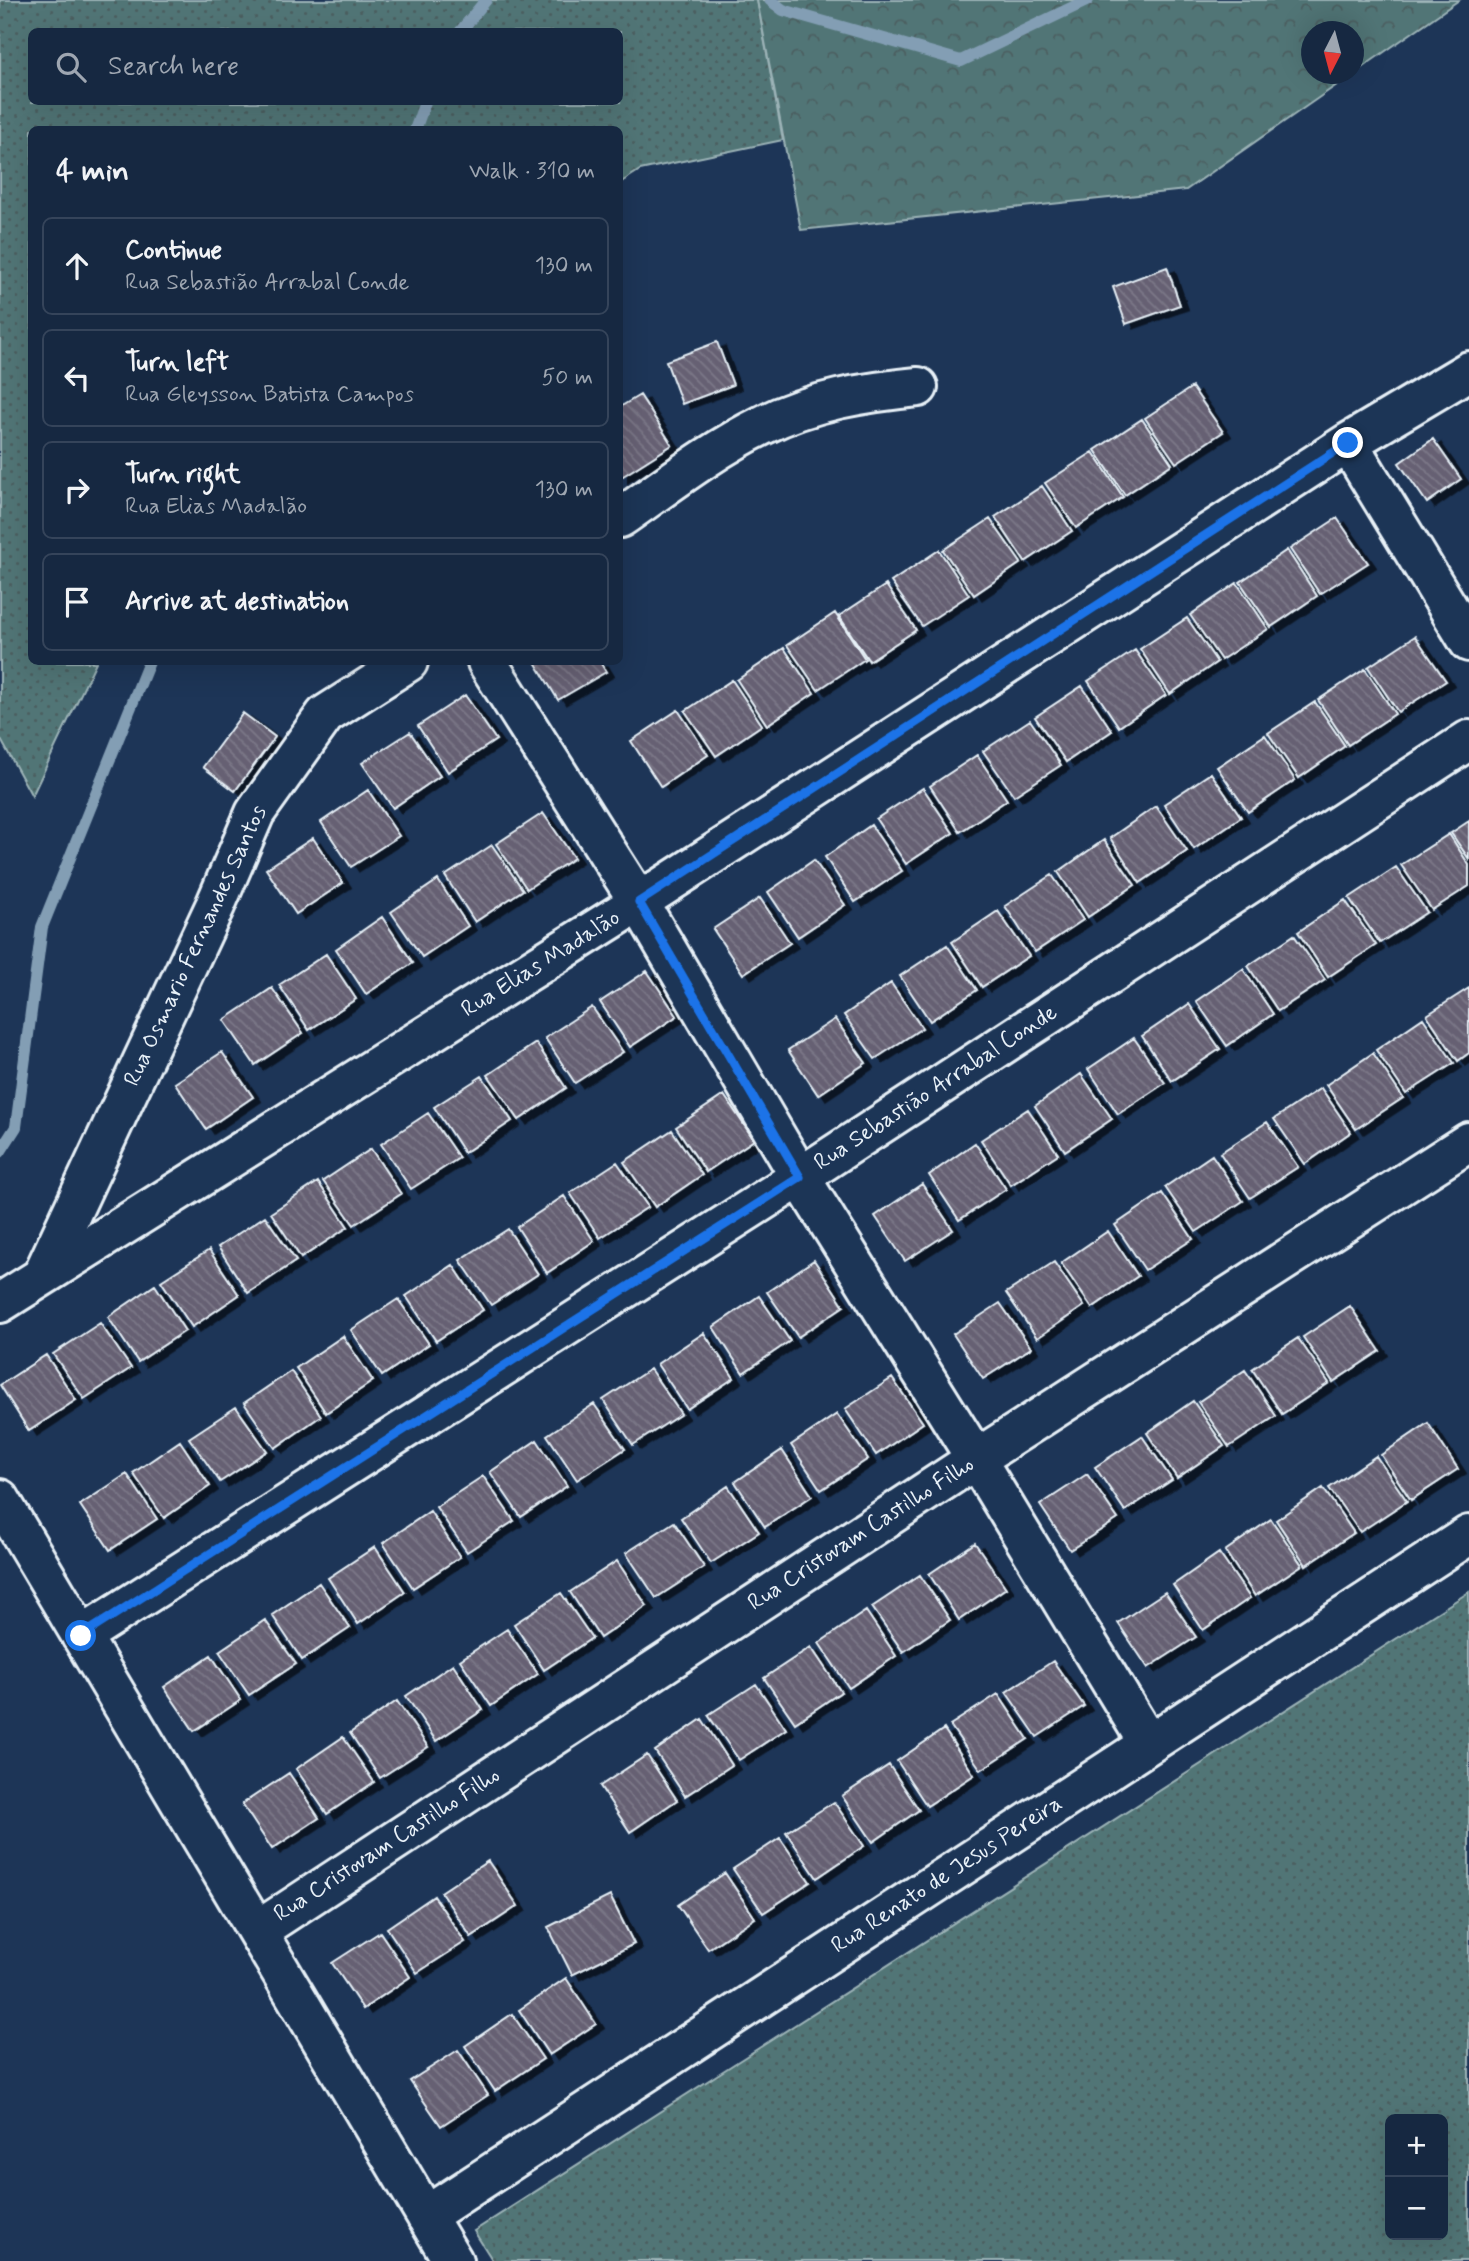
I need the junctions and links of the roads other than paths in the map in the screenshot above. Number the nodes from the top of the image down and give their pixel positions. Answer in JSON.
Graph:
{"nodes":[{"id":1,"x":1469,"y":371,"type":"edge"},
{"id":2,"x":918,"y":387,"type":"dead end"},
{"id":3,"x":1348,"y":443,"type":"junction"},
{"id":4,"x":623,"y":516,"type":"edge"},
{"id":5,"x":1469,"y":642,"type":"edge"},
{"id":6,"x":403,"y":665,"type":"edge"},
{"id":7,"x":489,"y":665,"type":"edge"},
{"id":8,"x":1469,"y":740,"type":"edge"},
{"id":9,"x":639,"y":902,"type":"junction"},
{"id":10,"x":1469,"y":1142,"type":"edge"},
{"id":11,"x":800,"y":1177,"type":"junction"},
{"id":12,"x":42,"y":1276,"type":"junction"},
{"id":13,"x":0,"y":1303,"type":"edge"},
{"id":14,"x":976,"y":1459,"type":"junction"},
{"id":15,"x":0,"y":1499,"type":"edge"},
{"id":16,"x":1469,"y":1535,"type":"edge"},
{"id":17,"x":81,"y":1636,"type":"junction"},
{"id":18,"x":1148,"y":1743,"type":"junction"},
{"id":19,"x":257,"y":1931,"type":"junction"},
{"id":20,"x":426,"y":2216,"type":"junction"},
{"id":21,"x":453,"y":2261,"type":"edge"}],
"edges":[{"from":1,"to":3,"type":"street","name":"Rua Elias Madalão"},
{"from":2,"to":4,"type":"street"},
{"from":3,"to":5,"type":"street"},
{"from":3,"to":9,"type":"street","name":"Rua Elias Madalão"},
{"from":6,"to":12,"type":"street","name":"Rua Osmario Fernandes Santos"},
{"from":7,"to":9,"type":"street"},
{"from":8,"to":11,"type":"street","name":"Rua Sebastião Arrabal Conde"},
{"from":9,"to":11,"type":"street"},
{"from":9,"to":12,"type":"street","name":"Rua Elias Madalão"},
{"from":10,"to":14,"type":"street","name":"Rua Cristovam Castilho Filho"},
{"from":11,"to":14,"type":"street"},
{"from":11,"to":17,"type":"street","name":"Rua Sebastião Arrabal Conde"},
{"from":12,"to":13,"type":"street","name":"Rua Elias Madalão"},
{"from":14,"to":18,"type":"street"},
{"from":14,"to":19,"type":"street","name":"Rua Cristovam Castilho Filho"},
{"from":15,"to":17,"type":"street"},
{"from":16,"to":18,"type":"street","name":"Rua Renato de Jesus Pereira"},
{"from":17,"to":19,"type":"street"},
{"from":18,"to":20,"type":"street","name":"Rua Renato de Jesus Pereira"},
{"from":19,"to":20,"type":"street"},
{"from":20,"to":21,"type":"street"}]}
